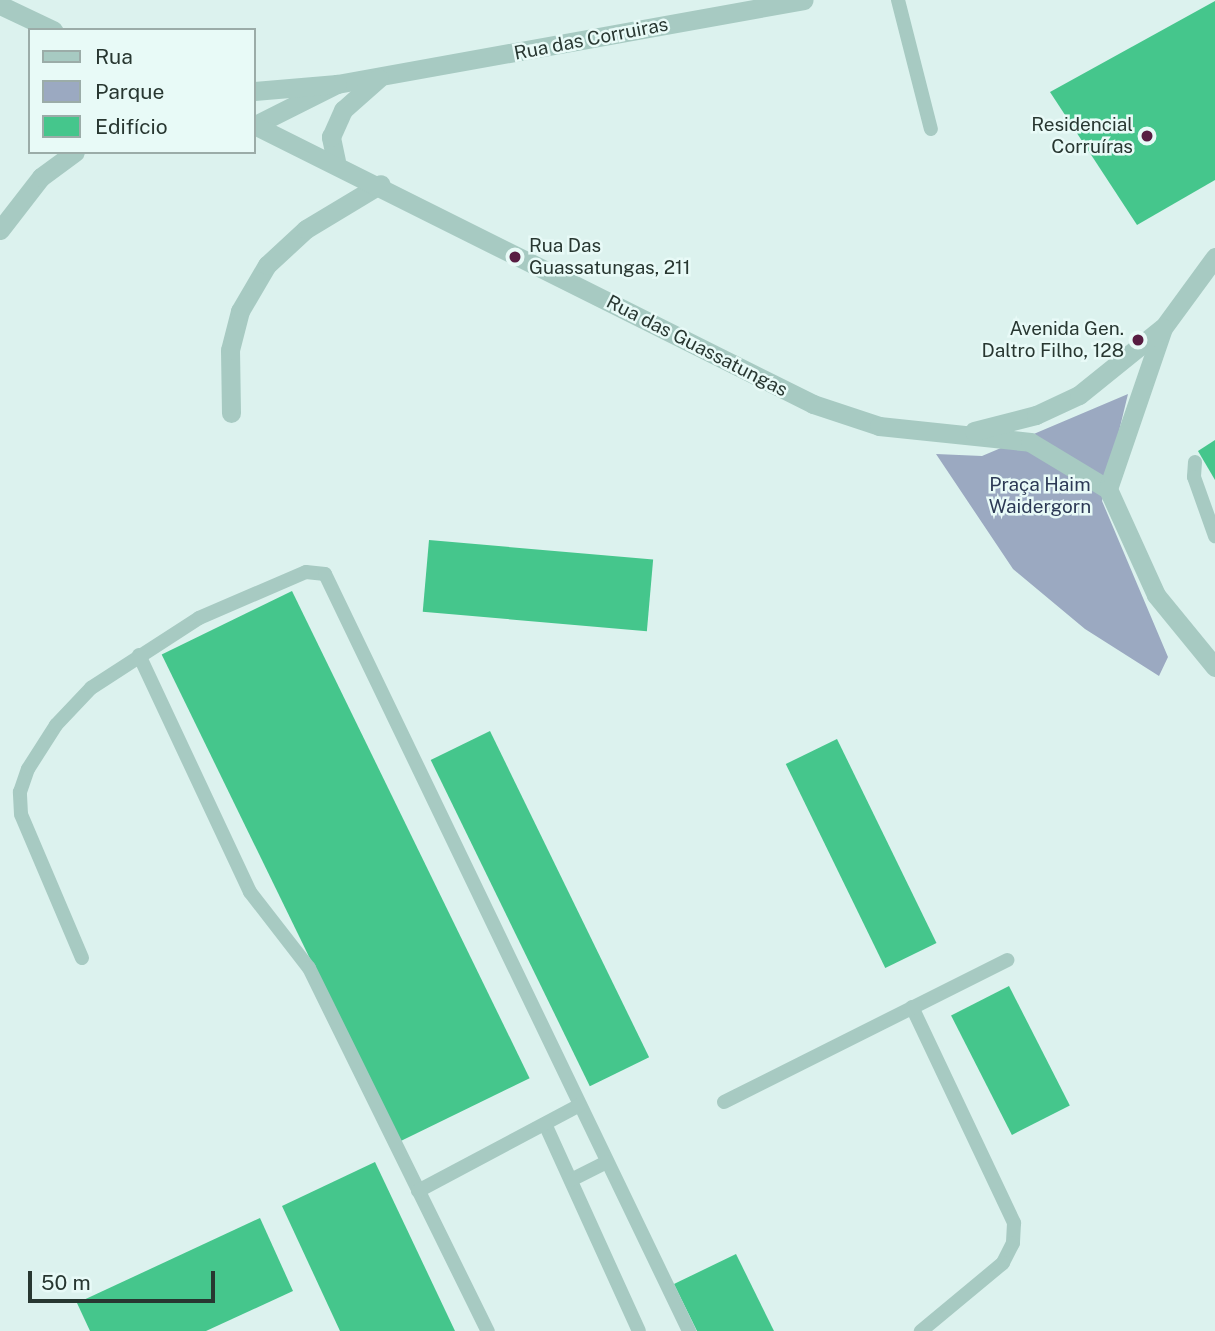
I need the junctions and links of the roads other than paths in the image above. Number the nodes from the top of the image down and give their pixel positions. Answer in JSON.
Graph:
{"nodes":[{"id":1,"x":803,"y":0,"type":"edge"},
{"id":2,"x":0,"y":5,"type":"edge"},
{"id":3,"x":900,"y":7,"type":"edge"},
{"id":4,"x":49,"y":28,"type":"edge"},
{"id":5,"x":379,"y":78,"type":"junction"},
{"id":6,"x":337,"y":84,"type":"junction"},
{"id":7,"x":256,"y":91,"type":"edge"},
{"id":8,"x":256,"y":124,"type":"edge"},
{"id":9,"x":256,"y":126,"type":"edge"},
{"id":10,"x":931,"y":129,"type":"dead end"},
{"id":11,"x":72,"y":154,"type":"edge"},
{"id":12,"x":335,"y":161,"type":"junction"},
{"id":13,"x":381,"y":184,"type":"junction"},
{"id":14,"x":0,"y":230,"type":"edge"},
{"id":15,"x":1215,"y":257,"type":"edge"},
{"id":16,"x":1163,"y":328,"type":"junction"},
{"id":17,"x":232,"y":413,"type":"dead end"},
{"id":18,"x":964,"y":434,"type":"junction"},
{"id":19,"x":1195,"y":462,"type":"dead end"},
{"id":20,"x":1108,"y":489,"type":"junction"},
{"id":21,"x":1215,"y":536,"type":"edge"},
{"id":22,"x":139,"y":655,"type":"junction"},
{"id":23,"x":1215,"y":667,"type":"edge"},
{"id":24,"x":82,"y":958,"type":"dead end"},
{"id":25,"x":1007,"y":960,"type":"dead end"},
{"id":26,"x":912,"y":1007,"type":"junction"},
{"id":27,"x":723,"y":1102,"type":"dead end"},
{"id":28,"x":580,"y":1105,"type":"junction"},
{"id":29,"x":545,"y":1124,"type":"junction"},
{"id":30,"x":607,"y":1162,"type":"junction"},
{"id":31,"x":571,"y":1180,"type":"junction"},
{"id":32,"x":418,"y":1191,"type":"junction"},
{"id":33,"x":488,"y":1331,"type":"edge"},
{"id":34,"x":639,"y":1331,"type":"edge"},
{"id":35,"x":689,"y":1331,"type":"edge"},
{"id":36,"x":921,"y":1331,"type":"edge"}],
"edges":[{"from":1,"to":5,"type":"street","name":"Rua das Corruiras"},
{"from":2,"to":4,"type":"street"},
{"from":3,"to":10,"type":"lane"},
{"from":5,"to":6,"type":"street","name":"Rua das Corruiras"},
{"from":5,"to":12,"type":"street"},
{"from":6,"to":7,"type":"street"},
{"from":6,"to":8,"type":"street","name":"Rua das Corruiras"},
{"from":9,"to":12,"type":"street","name":"Rua das Guassatungas"},
{"from":11,"to":14,"type":"street"},
{"from":12,"to":13,"type":"street","name":"Rua das Guassatungas"},
{"from":13,"to":17,"type":"street"},
{"from":13,"to":18,"type":"street","name":"Rua das Guassatungas"},
{"from":15,"to":16,"type":"street"},
{"from":16,"to":18,"type":"street"},
{"from":16,"to":20,"type":"street"},
{"from":18,"to":20,"type":"street"},
{"from":19,"to":21,"type":"lane"},
{"from":20,"to":23,"type":"street"},
{"from":22,"to":24,"type":"lane"},
{"from":22,"to":28,"type":"lane"},
{"from":22,"to":32,"type":"lane"},
{"from":25,"to":26,"type":"lane"},
{"from":26,"to":27,"type":"lane"},
{"from":26,"to":36,"type":"lane"},
{"from":28,"to":29,"type":"lane"},
{"from":28,"to":30,"type":"lane"},
{"from":29,"to":31,"type":"lane"},
{"from":29,"to":32,"type":"lane"},
{"from":30,"to":31,"type":"lane"},
{"from":30,"to":35,"type":"lane"},
{"from":31,"to":34,"type":"lane"},
{"from":32,"to":33,"type":"lane"}]}
